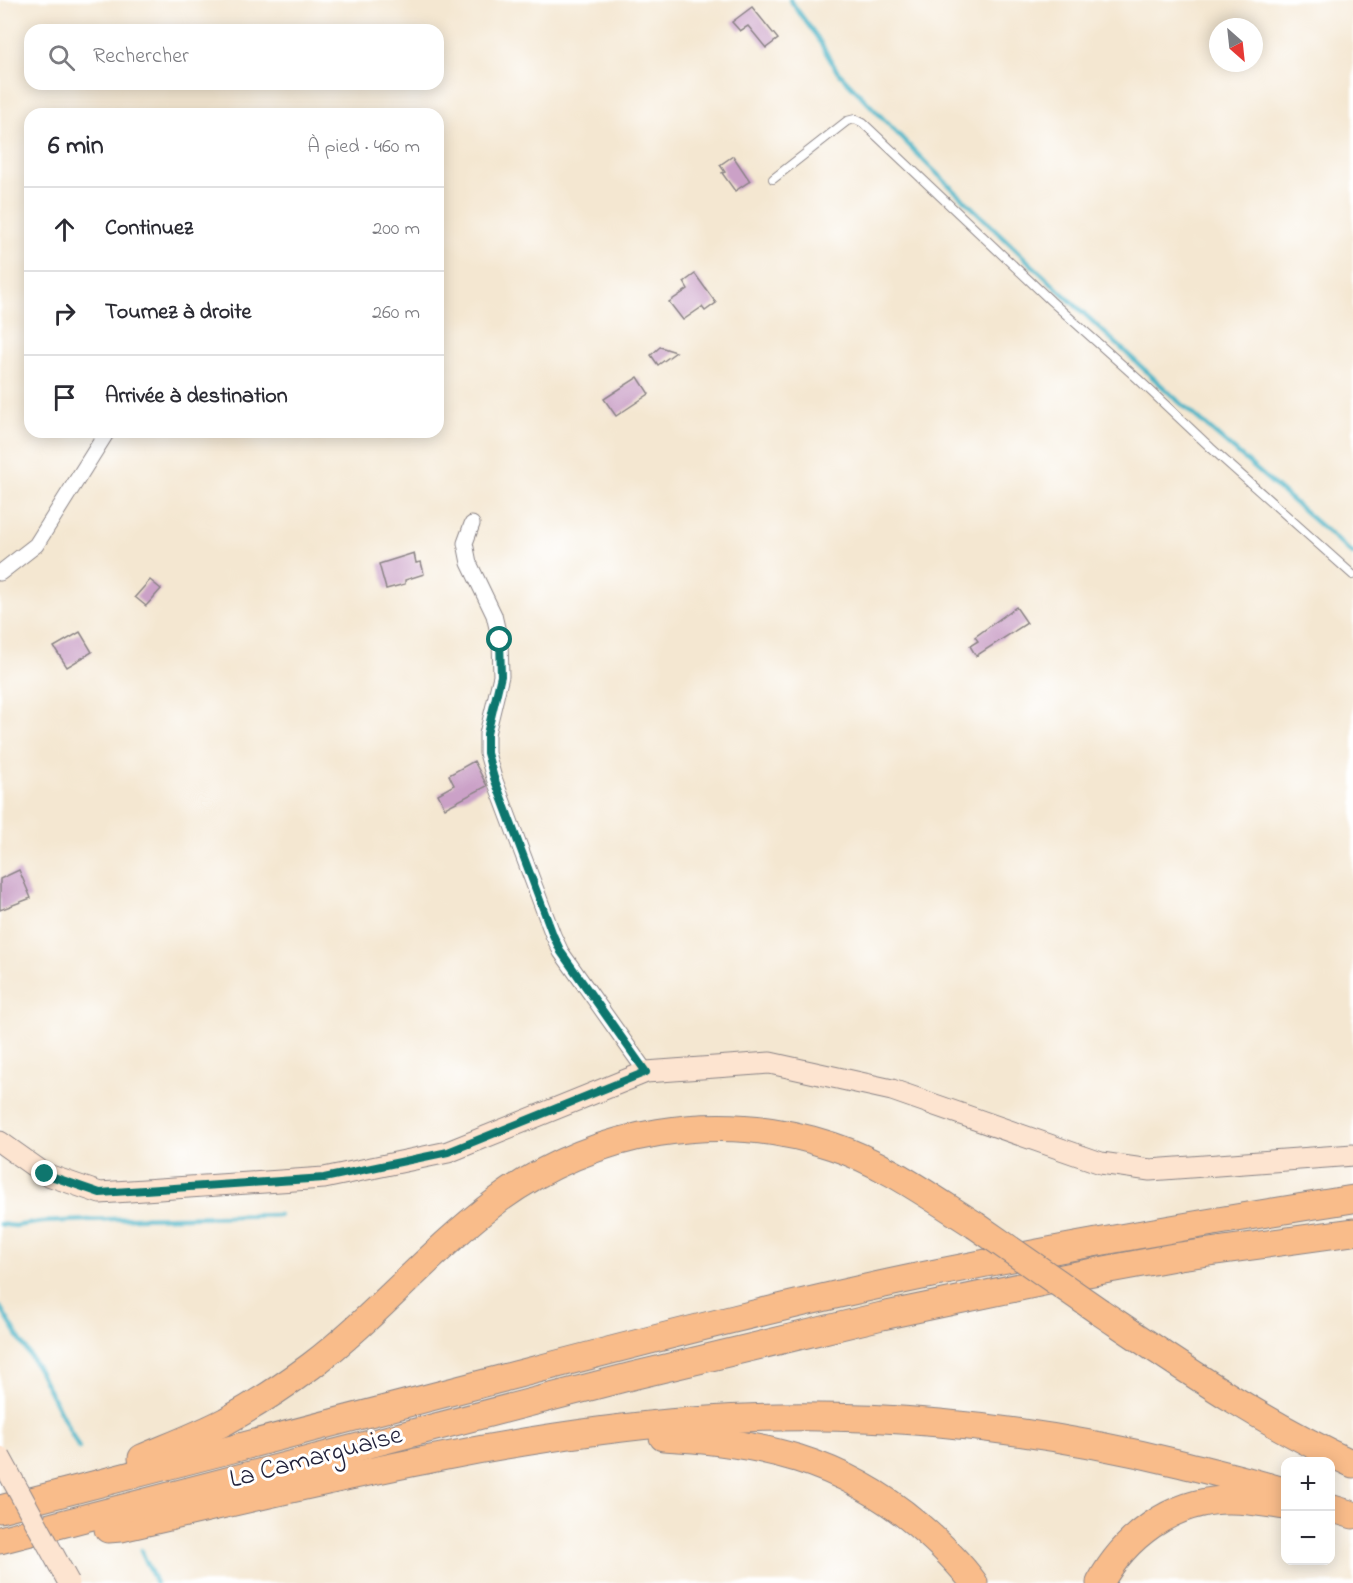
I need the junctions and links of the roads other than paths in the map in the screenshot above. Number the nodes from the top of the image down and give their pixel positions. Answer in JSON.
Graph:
{"nodes":[{"id":1,"x":773,"y":179,"type":"dead end"},
{"id":2,"x":103,"y":438,"type":"edge"},
{"id":3,"x":472,"y":524,"type":"dead end"},
{"id":4,"x":0,"y":573,"type":"edge"},
{"id":5,"x":1353,"y":575,"type":"edge"},
{"id":6,"x":646,"y":1072,"type":"junction"},
{"id":7,"x":0,"y":1142,"type":"edge"},
{"id":8,"x":1353,"y":1155,"type":"edge"},
{"id":9,"x":1353,"y":1199,"type":"edge"},
{"id":10,"x":1353,"y":1232,"type":"edge"},
{"id":11,"x":556,"y":1438,"type":"junction"},
{"id":12,"x":0,"y":1457,"type":"edge"},
{"id":13,"x":1353,"y":1464,"type":"edge"},
{"id":14,"x":1281,"y":1490,"type":"edge"},
{"id":15,"x":0,"y":1497,"type":"edge"},
{"id":16,"x":1281,"y":1505,"type":"edge"},
{"id":17,"x":0,"y":1509,"type":"edge"},
{"id":18,"x":1335,"y":1510,"type":"edge"},
{"id":19,"x":1335,"y":1514,"type":"edge"},
{"id":20,"x":1353,"y":1516,"type":"edge"},
{"id":21,"x":0,"y":1542,"type":"edge"},
{"id":22,"x":69,"y":1583,"type":"edge"},
{"id":23,"x":974,"y":1583,"type":"edge"},
{"id":24,"x":1100,"y":1583,"type":"edge"}],
"edges":[{"from":1,"to":5,"type":"lane"},
{"from":2,"to":4,"type":"street"},
{"from":3,"to":6,"type":"street"},
{"from":6,"to":7,"type":"street"},
{"from":6,"to":8,"type":"street"},
{"from":9,"to":17,"type":"highway"},
{"from":10,"to":21,"type":"highway","name":"La Camarguaise"},
{"from":11,"to":14,"type":"highway"},
{"from":11,"to":21,"type":"highway"},
{"from":11,"to":23,"type":"highway"},
{"from":12,"to":22,"type":"street","bridge":true},
{"from":13,"to":15,"type":"highway","bridge":true},
{"from":16,"to":24,"type":"highway"},
{"from":18,"to":20,"type":"highway"},
{"from":19,"to":20,"type":"highway"}]}
